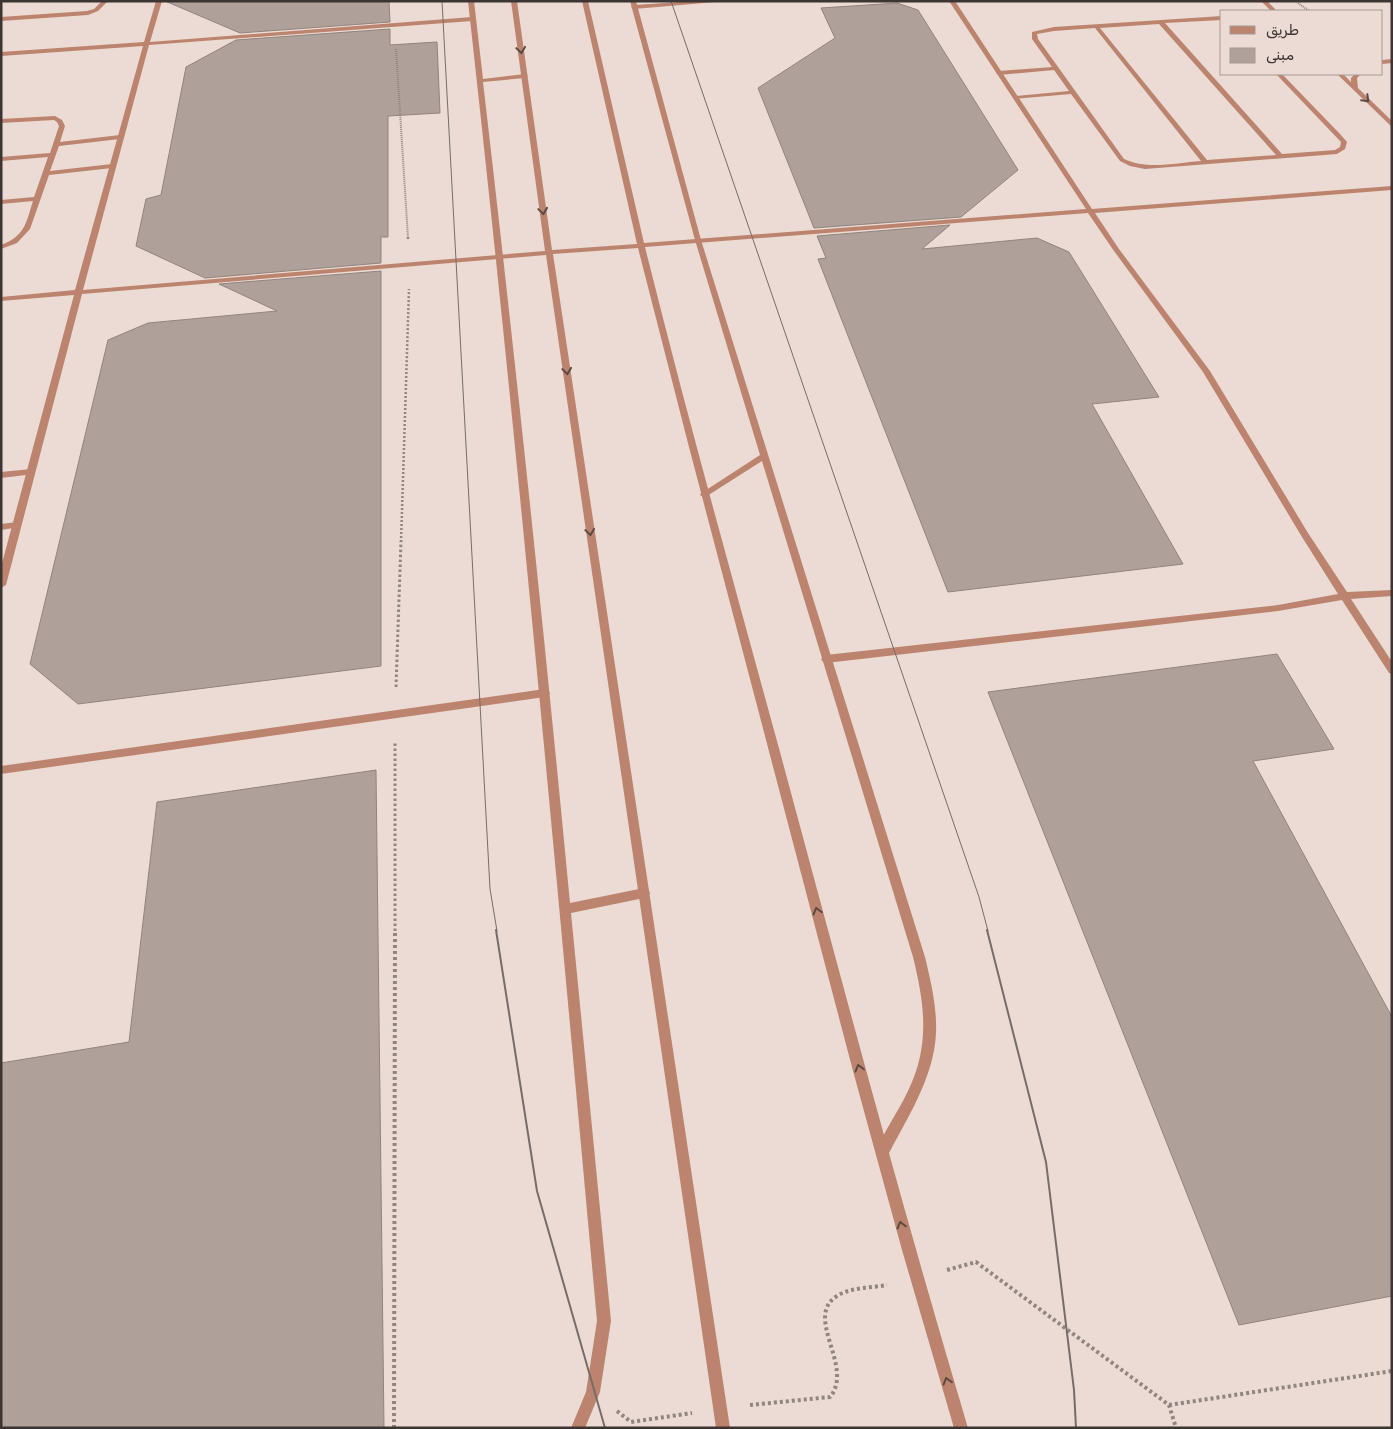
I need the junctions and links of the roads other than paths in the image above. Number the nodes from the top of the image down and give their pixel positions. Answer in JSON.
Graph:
{"nodes":[{"id":1,"x":105,"y":1,"type":"edge"},
{"id":2,"x":159,"y":1,"type":"edge"},
{"id":3,"x":471,"y":1,"type":"edge"},
{"id":4,"x":514,"y":1,"type":"edge"},
{"id":5,"x":585,"y":1,"type":"edge"},
{"id":6,"x":724,"y":1,"type":"edge"},
{"id":7,"x":952,"y":1,"type":"edge"},
{"id":8,"x":1264,"y":1,"type":"edge"},
{"id":9,"x":633,"y":4,"type":"edge"},
{"id":10,"x":1273,"y":10,"type":"edge"},
{"id":11,"x":1220,"y":18,"type":"edge"},
{"id":12,"x":1,"y":19,"type":"edge"},
{"id":13,"x":472,"y":19,"type":"junction"},
{"id":14,"x":1160,"y":22,"type":"junction"},
{"id":15,"x":1096,"y":26,"type":"junction"},
{"id":16,"x":145,"y":44,"type":"junction"},
{"id":17,"x":1,"y":54,"type":"edge"},
{"id":18,"x":1055,"y":68,"type":"junction"},
{"id":19,"x":999,"y":73,"type":"junction"},
{"id":20,"x":1280,"y":75,"type":"edge"},
{"id":21,"x":1341,"y":75,"type":"edge"},
{"id":22,"x":1357,"y":75,"type":"edge"},
{"id":23,"x":525,"y":76,"type":"junction"},
{"id":24,"x":479,"y":82,"type":"junction"},
{"id":25,"x":1355,"y":88,"type":"junction"},
{"id":26,"x":1073,"y":92,"type":"junction"},
{"id":27,"x":1016,"y":98,"type":"junction"},
{"id":28,"x":1,"y":120,"type":"edge"},
{"id":29,"x":1392,"y":125,"type":"edge"},
{"id":30,"x":120,"y":138,"type":"junction"},
{"id":31,"x":56,"y":144,"type":"junction"},
{"id":32,"x":52,"y":156,"type":"junction"},
{"id":33,"x":1282,"y":157,"type":"junction"},
{"id":34,"x":1,"y":159,"type":"edge"},
{"id":35,"x":1206,"y":163,"type":"junction"},
{"id":36,"x":112,"y":166,"type":"junction"},
{"id":37,"x":46,"y":173,"type":"junction"},
{"id":38,"x":1390,"y":186,"type":"edge"},
{"id":39,"x":37,"y":199,"type":"junction"},
{"id":40,"x":1,"y":202,"type":"edge"},
{"id":41,"x":1092,"y":212,"type":"junction"},
{"id":42,"x":698,"y":240,"type":"junction"},
{"id":43,"x":640,"y":245,"type":"junction"},
{"id":44,"x":1,"y":247,"type":"edge"},
{"id":45,"x":549,"y":252,"type":"junction"},
{"id":46,"x":500,"y":256,"type":"junction"},
{"id":47,"x":79,"y":290,"type":"junction"},
{"id":48,"x":1,"y":298,"type":"edge"},
{"id":49,"x":764,"y":456,"type":"junction"},
{"id":50,"x":31,"y":472,"type":"junction"},
{"id":51,"x":1,"y":475,"type":"edge"},
{"id":52,"x":704,"y":494,"type":"junction"},
{"id":53,"x":17,"y":525,"type":"junction"},
{"id":54,"x":1,"y":527,"type":"edge"},
{"id":55,"x":1,"y":585,"type":"edge"},
{"id":56,"x":1392,"y":593,"type":"edge"},
{"id":57,"x":1343,"y":596,"type":"junction"},
{"id":58,"x":826,"y":659,"type":"junction"},
{"id":59,"x":1392,"y":670,"type":"edge"},
{"id":60,"x":545,"y":693,"type":"junction"},
{"id":61,"x":1,"y":770,"type":"edge"},
{"id":62,"x":644,"y":893,"type":"junction"},
{"id":63,"x":566,"y":909,"type":"junction"},
{"id":64,"x":882,"y":1152,"type":"junction"},
{"id":65,"x":578,"y":1428,"type":"edge"},
{"id":66,"x":723,"y":1428,"type":"edge"},
{"id":67,"x":961,"y":1428,"type":"edge"}],
"edges":[{"from":1,"to":12,"type":"street"},
{"from":2,"to":16,"type":"street"},
{"from":3,"to":13,"type":"street"},
{"from":4,"to":23,"type":"street","one_way":true},
{"from":5,"to":43,"type":"street"},
{"from":6,"to":9,"type":"street"},
{"from":7,"to":19,"type":"street"},
{"from":8,"to":10,"type":"street"},
{"from":9,"to":42,"type":"street"},
{"from":11,"to":14,"type":"street"},
{"from":13,"to":16,"type":"street"},
{"from":13,"to":24,"type":"street"},
{"from":14,"to":15,"type":"street"},
{"from":14,"to":33,"type":"street"},
{"from":15,"to":18,"type":"street"},
{"from":15,"to":35,"type":"street"},
{"from":16,"to":17,"type":"street"},
{"from":16,"to":30,"type":"street"},
{"from":18,"to":19,"type":"street"},
{"from":18,"to":26,"type":"street"},
{"from":19,"to":27,"type":"street"},
{"from":20,"to":33,"type":"street"},
{"from":21,"to":25,"type":"street"},
{"from":22,"to":25,"type":"street"},
{"from":23,"to":24,"type":"street"},
{"from":23,"to":45,"type":"street","one_way":true},
{"from":24,"to":46,"type":"street"},
{"from":25,"to":29,"type":"street","one_way":true},
{"from":26,"to":27,"type":"street"},
{"from":26,"to":35,"type":"street"},
{"from":27,"to":41,"type":"street"},
{"from":28,"to":31,"type":"street"},
{"from":30,"to":31,"type":"street"},
{"from":30,"to":36,"type":"street"},
{"from":31,"to":32,"type":"street"},
{"from":32,"to":34,"type":"street"},
{"from":32,"to":37,"type":"street"},
{"from":33,"to":35,"type":"street"},
{"from":36,"to":37,"type":"street"},
{"from":36,"to":47,"type":"street"},
{"from":37,"to":39,"type":"street"},
{"from":38,"to":41,"type":"street"},
{"from":39,"to":40,"type":"street"},
{"from":39,"to":44,"type":"street"},
{"from":41,"to":42,"type":"street"},
{"from":41,"to":57,"type":"street"},
{"from":42,"to":43,"type":"street"},
{"from":42,"to":49,"type":"street"},
{"from":43,"to":45,"type":"street"},
{"from":43,"to":52,"type":"street"},
{"from":45,"to":46,"type":"street"},
{"from":45,"to":62,"type":"street","one_way":true},
{"from":46,"to":47,"type":"street"},
{"from":46,"to":60,"type":"street"},
{"from":47,"to":48,"type":"street"},
{"from":47,"to":50,"type":"street"},
{"from":49,"to":52,"type":"street"},
{"from":49,"to":58,"type":"street"},
{"from":50,"to":51,"type":"street"},
{"from":50,"to":53,"type":"street"},
{"from":64,"to":52,"type":"street","one_way":true},
{"from":53,"to":54,"type":"street"},
{"from":53,"to":55,"type":"street"},
{"from":56,"to":57,"type":"street"},
{"from":57,"to":58,"type":"street"},
{"from":57,"to":59,"type":"street"},
{"from":58,"to":64,"type":"street"},
{"from":60,"to":61,"type":"street"},
{"from":60,"to":63,"type":"street"},
{"from":62,"to":63,"type":"street"},
{"from":62,"to":66,"type":"street"},
{"from":63,"to":65,"type":"street"},
{"from":67,"to":64,"type":"street","one_way":true}]}
